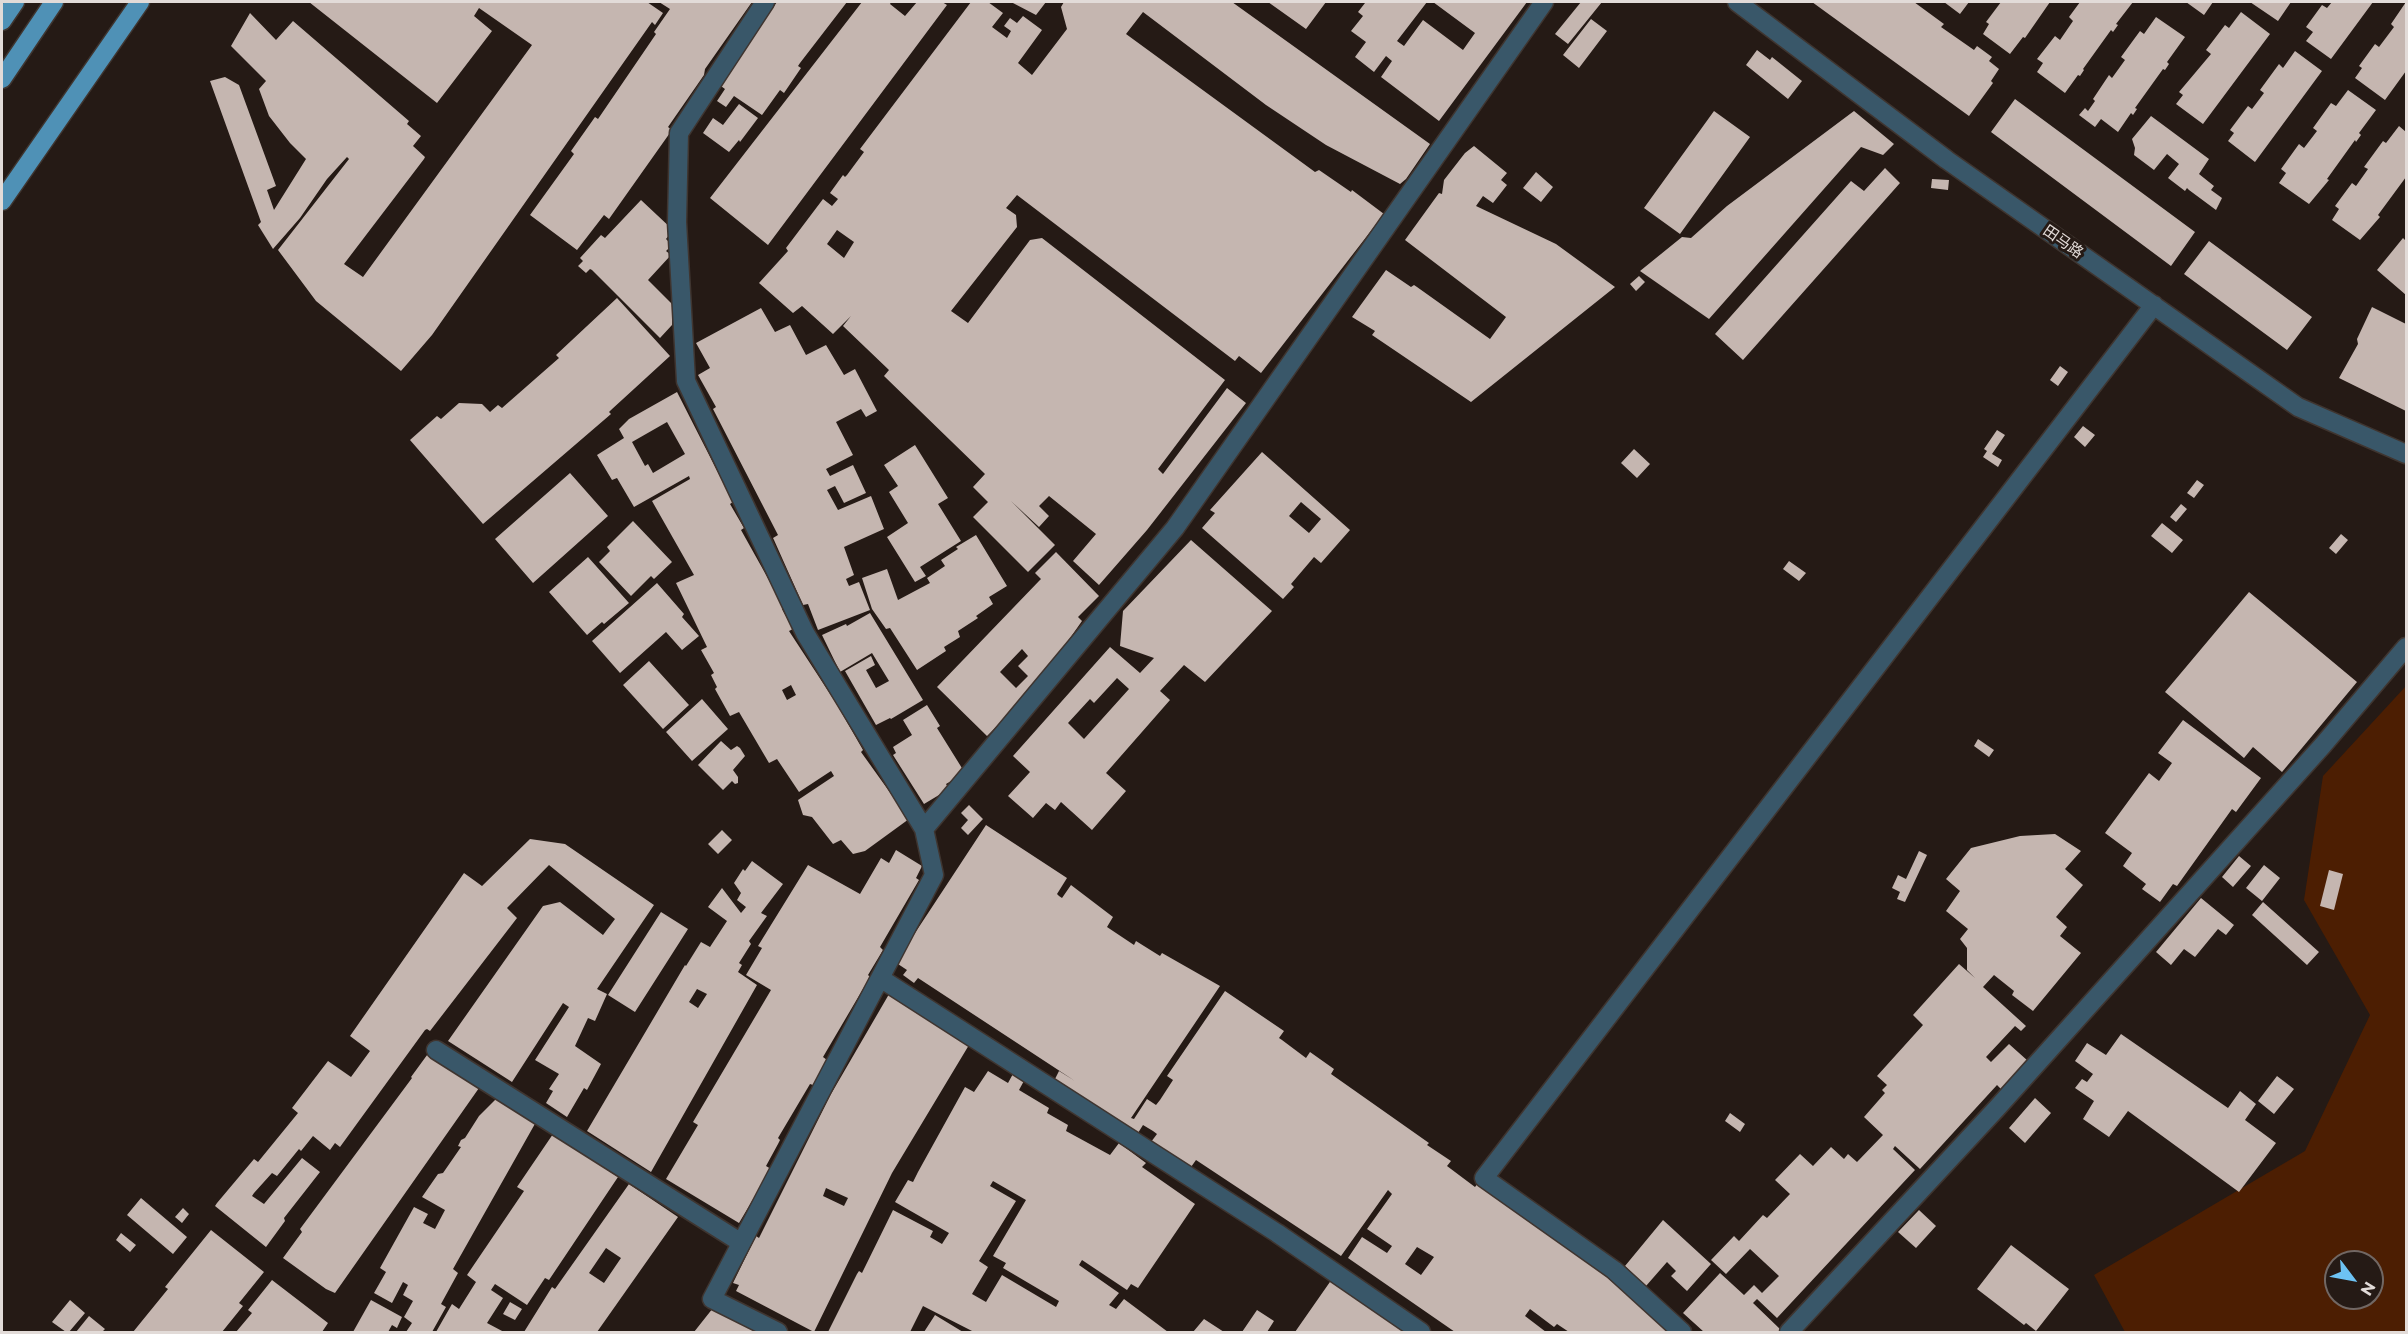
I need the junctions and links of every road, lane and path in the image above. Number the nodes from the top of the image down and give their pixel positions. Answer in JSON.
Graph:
{"nodes":[{"id":1,"x":15,"y":2,"type":"edge"},
{"id":2,"x":54,"y":2,"type":"edge"},
{"id":3,"x":140,"y":2,"type":"edge"},
{"id":4,"x":765,"y":2,"type":"edge"},
{"id":5,"x":1544,"y":2,"type":"edge"},
{"id":6,"x":1737,"y":2,"type":"edge"},
{"id":7,"x":2,"y":21,"type":"edge"},
{"id":8,"x":2,"y":79,"type":"edge"},
{"id":9,"x":2,"y":201,"type":"edge"},
{"id":10,"x":2154,"y":305,"type":"junction"},
{"id":11,"x":2406,"y":454,"type":"edge"},
{"id":12,"x":2406,"y":647,"type":"edge"},
{"id":13,"x":924,"y":829,"type":"junction"},
{"id":14,"x":879,"y":978,"type":"junction"},
{"id":15,"x":436,"y":1050,"type":"dead end"},
{"id":16,"x":740,"y":1242,"type":"junction"},
{"id":17,"x":778,"y":1332,"type":"edge"},
{"id":18,"x":1421,"y":1332,"type":"edge"},
{"id":19,"x":1682,"y":1332,"type":"edge"},
{"id":20,"x":1789,"y":1332,"type":"edge"}],
"edges":[{"from":1,"to":7,"type":"main road"},
{"from":2,"to":8,"type":"main road"},
{"from":3,"to":9,"type":"main road"},
{"from":4,"to":13,"type":"street"},
{"from":5,"to":13,"type":"street"},
{"from":6,"to":10,"type":"street","name":"田马路"},
{"from":10,"to":11,"type":"street","name":"田马路"},
{"from":10,"to":19,"type":"street"},
{"from":12,"to":20,"type":"street"},
{"from":13,"to":14,"type":"street"},
{"from":14,"to":16,"type":"street"},
{"from":14,"to":18,"type":"street"},
{"from":15,"to":16,"type":"street"},
{"from":16,"to":17,"type":"street"}]}
